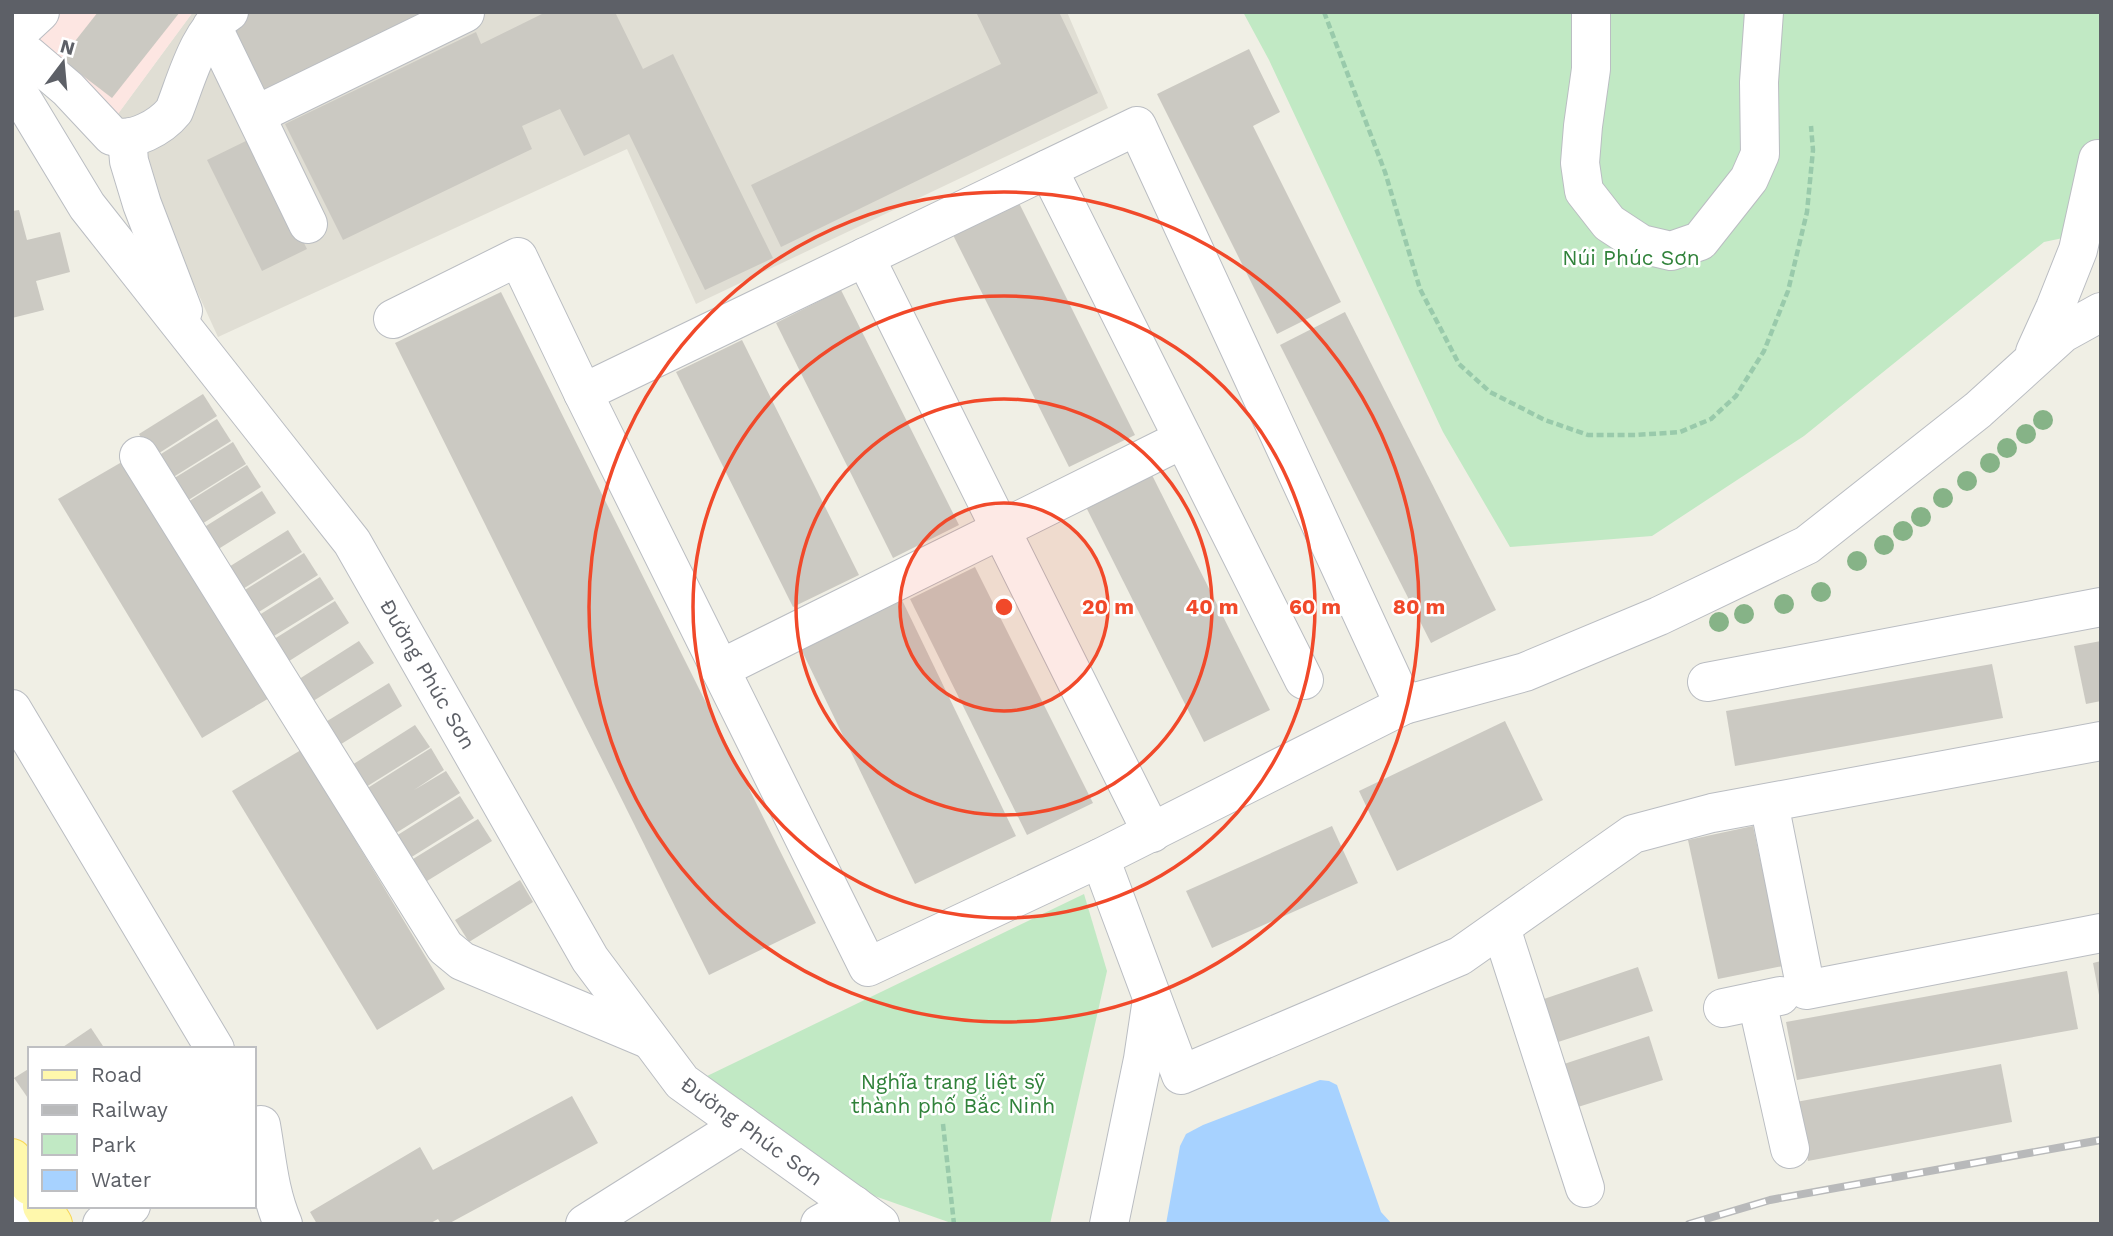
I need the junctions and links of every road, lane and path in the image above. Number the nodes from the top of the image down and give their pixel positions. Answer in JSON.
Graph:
{"nodes":[{"id":1,"x":40,"y":12,"type":"edge"},
{"id":2,"x":1324,"y":12,"type":"edge"},
{"id":3,"x":1591,"y":12,"type":"edge"},
{"id":4,"x":1764,"y":12,"type":"edge"},
{"id":5,"x":465,"y":13,"type":"edge"},
{"id":6,"x":220,"y":19,"type":"edge"},
{"id":7,"x":12,"y":38,"type":"edge"},
{"id":8,"x":12,"y":54,"type":"edge"},
{"id":9,"x":12,"y":82,"type":"edge"},
{"id":10,"x":256,"y":115,"type":"junction"},
{"id":11,"x":1811,"y":126,"type":"dead end"},
{"id":12,"x":132,"y":137,"type":"junction"},
{"id":13,"x":2098,"y":159,"type":"dead end"},
{"id":14,"x":1048,"y":169,"type":"junction"},
{"id":15,"x":309,"y":224,"type":"dead end"},
{"id":16,"x":865,"y":257,"type":"junction"},
{"id":17,"x":2101,"y":312,"type":"edge"},
{"id":18,"x":393,"y":318,"type":"dead end"},
{"id":19,"x":193,"y":340,"type":"junction"},
{"id":20,"x":2031,"y":362,"type":"junction"},
{"id":21,"x":583,"y":393,"type":"junction"},
{"id":22,"x":1183,"y":439,"type":"junction"},
{"id":23,"x":139,"y":456,"type":"dead end"},
{"id":24,"x":1001,"y":529,"type":"junction"},
{"id":25,"x":2101,"y":607,"type":"edge"},
{"id":26,"x":720,"y":669,"type":"junction"},
{"id":27,"x":1304,"y":680,"type":"dead end"},
{"id":28,"x":1707,"y":682,"type":"dead end"},
{"id":29,"x":1404,"y":705,"type":"junction"},
{"id":30,"x":12,"y":709,"type":"edge"},
{"id":31,"x":2101,"y":741,"type":"edge"},
{"id":32,"x":1769,"y":803,"type":"junction"},
{"id":33,"x":1152,"y":832,"type":"junction"},
{"id":34,"x":1100,"y":858,"type":"junction"},
{"id":35,"x":1501,"y":928,"type":"junction"},
{"id":36,"x":2101,"y":933,"type":"edge"},
{"id":37,"x":1806,"y":990,"type":"junction"},
{"id":38,"x":1153,"y":998,"type":"junction"},
{"id":39,"x":650,"y":1040,"type":"junction"},
{"id":40,"x":214,"y":1047,"type":"edge"},
{"id":41,"x":256,"y":1123,"type":"edge"},
{"id":42,"x":943,"y":1124,"type":"dead end"},
{"id":43,"x":742,"y":1125,"type":"junction"},
{"id":44,"x":1790,"y":1149,"type":"dead end"},
{"id":45,"x":12,"y":1158,"type":"edge"},
{"id":46,"x":28,"y":1183,"type":"edge"},
{"id":47,"x":1585,"y":1188,"type":"dead end"},
{"id":48,"x":28,"y":1205,"type":"edge"},
{"id":49,"x":43,"y":1208,"type":"edge"},
{"id":50,"x":128,"y":1208,"type":"edge"},
{"id":51,"x":12,"y":1214,"type":"edge"},
{"id":52,"x":867,"y":1214,"type":"edge"},
{"id":53,"x":53,"y":1224,"type":"edge"},
{"id":54,"x":102,"y":1224,"type":"edge"},
{"id":55,"x":283,"y":1224,"type":"edge"},
{"id":56,"x":585,"y":1224,"type":"edge"},
{"id":57,"x":820,"y":1224,"type":"edge"},
{"id":58,"x":954,"y":1224,"type":"edge"},
{"id":59,"x":1109,"y":1224,"type":"edge"}],
"edges":[{"from":1,"to":7,"type":"street"},
{"from":2,"to":11,"type":"path"},
{"from":3,"to":4,"type":"street"},
{"from":5,"to":10,"type":"street"},
{"from":6,"to":10,"type":"street"},
{"from":6,"to":12,"type":"street"},
{"from":8,"to":12,"type":"street"},
{"from":9,"to":19,"type":"street","name":"Đường Phúc Sơn"},
{"from":10,"to":15,"type":"street"},
{"from":12,"to":19,"type":"street"},
{"from":13,"to":20,"type":"street"},
{"from":14,"to":16,"type":"street"},
{"from":14,"to":22,"type":"street"},
{"from":14,"to":29,"type":"street"},
{"from":16,"to":21,"type":"street"},
{"from":16,"to":24,"type":"street"},
{"from":17,"to":20,"type":"street"},
{"from":18,"to":21,"type":"street"},
{"from":19,"to":39,"type":"street","name":"Đường Phúc Sơn"},
{"from":20,"to":29,"type":"street"},
{"from":21,"to":26,"type":"street"},
{"from":22,"to":24,"type":"street"},
{"from":22,"to":27,"type":"street"},
{"from":23,"to":39,"type":"street"},
{"from":24,"to":26,"type":"street"},
{"from":24,"to":33,"type":"street"},
{"from":25,"to":28,"type":"street"},
{"from":26,"to":34,"type":"street"},
{"from":29,"to":33,"type":"street"},
{"from":30,"to":40,"type":"street"},
{"from":31,"to":32,"type":"street"},
{"from":32,"to":35,"type":"street"},
{"from":32,"to":37,"type":"street"},
{"from":33,"to":34,"type":"street"},
{"from":34,"to":38,"type":"street"},
{"from":35,"to":38,"type":"street"},
{"from":35,"to":47,"type":"street"},
{"from":36,"to":37,"type":"street"},
{"from":37,"to":44,"type":"street"},
{"from":38,"to":59,"type":"street"},
{"from":39,"to":43,"type":"street","name":"Đường Phúc Sơn"},
{"from":41,"to":55,"type":"street"},
{"from":42,"to":58,"type":"path"},
{"from":43,"to":52,"type":"street","name":"Đường Phúc Sơn"},
{"from":43,"to":56,"type":"street"},
{"from":45,"to":46,"type":"main road"},
{"from":48,"to":51,"type":"street"},
{"from":49,"to":53,"type":"main road"},
{"from":50,"to":54,"type":"street"},
{"from":52,"to":57,"type":"street"}]}
